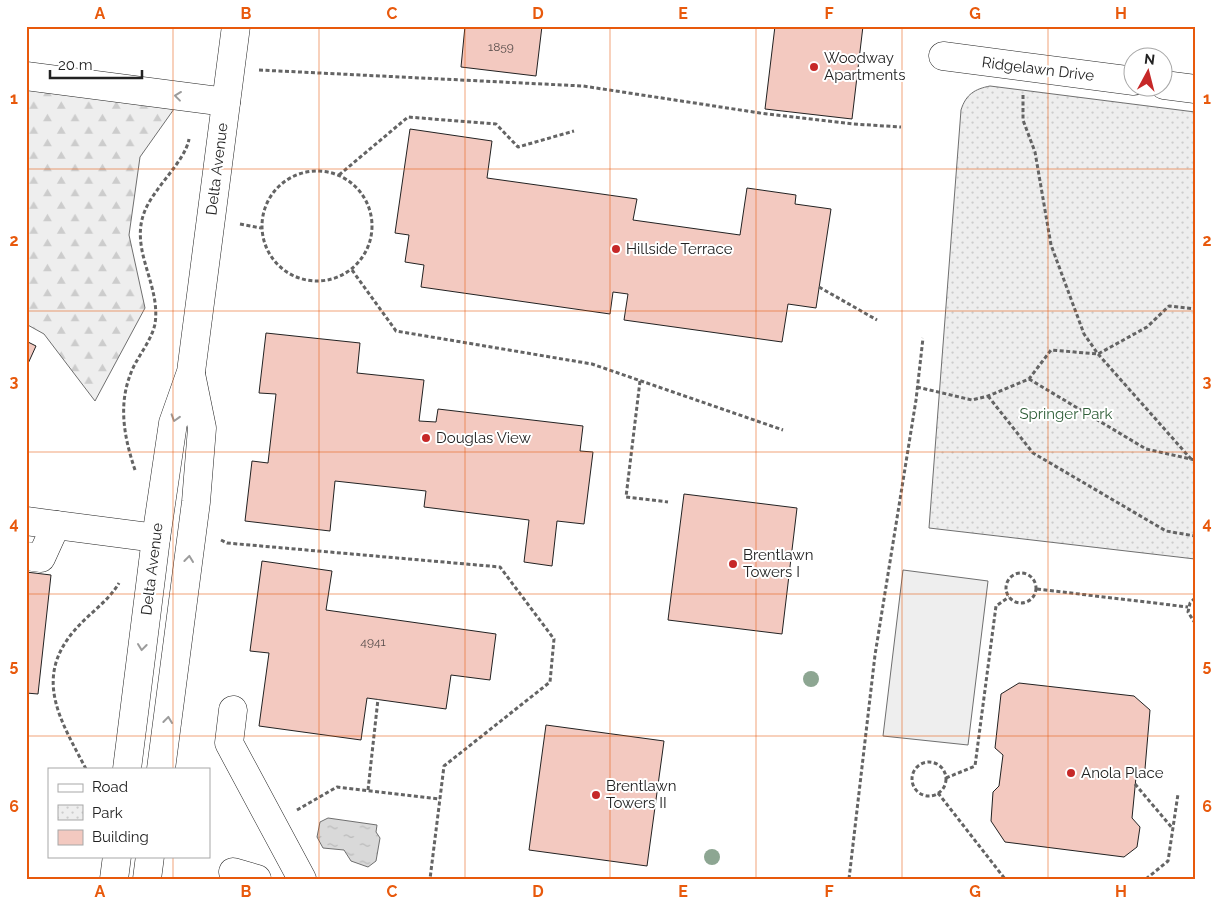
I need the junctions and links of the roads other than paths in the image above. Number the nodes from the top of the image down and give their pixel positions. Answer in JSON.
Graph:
{"nodes":[{"id":1,"x":236,"y":26,"type":"edge"},
{"id":2,"x":942,"y":56,"type":"dead end"},
{"id":3,"x":26,"y":76,"type":"edge"},
{"id":4,"x":1124,"y":80,"type":"edge"},
{"id":5,"x":1174,"y":86,"type":"edge"},
{"id":6,"x":1195,"y":89,"type":"edge"},
{"id":7,"x":226,"y":102,"type":"junction"},
{"id":8,"x":191,"y":372,"type":"junction"},
{"id":9,"x":26,"y":521,"type":"edge"},
{"id":10,"x":56,"y":525,"type":"junction"},
{"id":11,"x":156,"y":538,"type":"junction"},
{"id":12,"x":26,"y":556,"type":"edge"},
{"id":13,"x":233,"y":710,"type":"dead end"},
{"id":14,"x":127,"y":768,"type":"edge"},
{"id":15,"x":161,"y":768,"type":"edge"},
{"id":16,"x":116,"y":858,"type":"edge"},
{"id":17,"x":150,"y":858,"type":"edge"},
{"id":18,"x":114,"y":879,"type":"edge"},
{"id":19,"x":147,"y":879,"type":"edge"},
{"id":20,"x":302,"y":879,"type":"edge"}],
"edges":[{"from":1,"to":7,"type":"street","name":"Delta Avenue"},
{"from":2,"to":4,"type":"street","name":"Ridgelawn Drive"},
{"from":7,"to":3,"type":"street","one_way":true},
{"from":5,"to":6,"type":"street"},
{"from":7,"to":8,"type":"street","name":"Delta Avenue"},
{"from":8,"to":11,"type":"street","name":"Delta Avenue","one_way":true},
{"from":15,"to":8,"type":"street","name":"Delta Avenue","one_way":true},
{"from":9,"to":10,"type":"street"},
{"from":10,"to":11,"type":"street"},
{"from":10,"to":12,"type":"street"},
{"from":11,"to":14,"type":"street","name":"Delta Avenue","one_way":true},
{"from":13,"to":20,"type":"street"},
{"from":16,"to":18,"type":"street"},
{"from":17,"to":19,"type":"street"}]}
